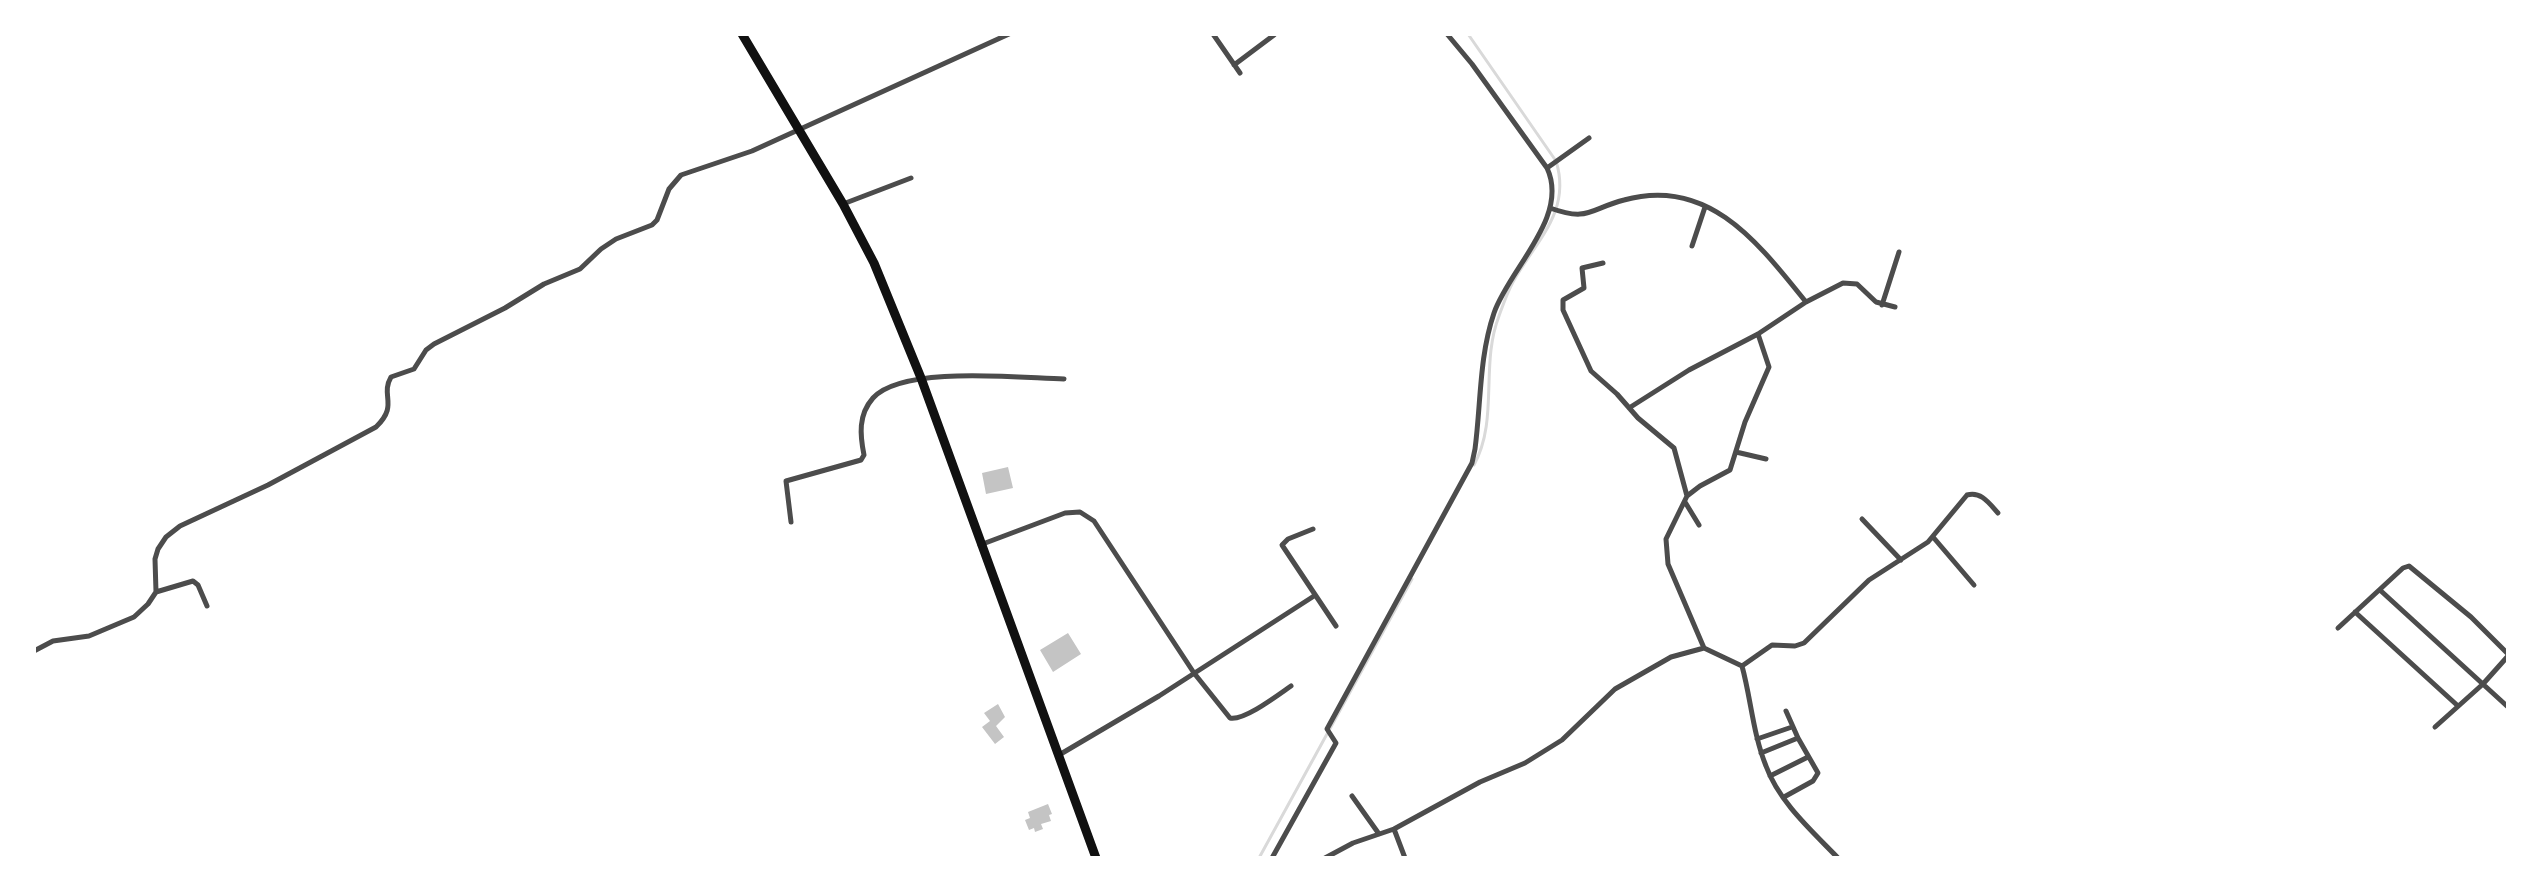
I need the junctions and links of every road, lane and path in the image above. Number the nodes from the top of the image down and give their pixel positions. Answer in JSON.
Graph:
{"nodes":[{"id":1,"x":742,"y":34,"type":"edge"},
{"id":2,"x":1009,"y":34,"type":"edge"},
{"id":3,"x":1447,"y":34,"type":"edge"},
{"id":4,"x":1215,"y":35,"type":"edge"},
{"id":5,"x":1274,"y":35,"type":"edge"},
{"id":6,"x":1234,"y":65,"type":"junction"},
{"id":7,"x":1240,"y":73,"type":"dead end"},
{"id":8,"x":800,"y":130,"type":"junction"},
{"id":9,"x":1589,"y":138,"type":"dead end"},
{"id":10,"x":1547,"y":168,"type":"junction"},
{"id":11,"x":911,"y":178,"type":"dead end"},
{"id":12,"x":843,"y":204,"type":"junction"},
{"id":13,"x":1705,"y":207,"type":"junction"},
{"id":14,"x":1554,"y":209,"type":"junction"},
{"id":15,"x":1692,"y":246,"type":"dead end"},
{"id":16,"x":1899,"y":252,"type":"dead end"},
{"id":17,"x":1603,"y":263,"type":"dead end"},
{"id":18,"x":1806,"y":302,"type":"junction"},
{"id":19,"x":1882,"y":305,"type":"junction"},
{"id":20,"x":1895,"y":307,"type":"dead end"},
{"id":21,"x":1758,"y":334,"type":"junction"},
{"id":22,"x":921,"y":378,"type":"junction"},
{"id":23,"x":1064,"y":379,"type":"dead end"},
{"id":24,"x":1629,"y":408,"type":"junction"},
{"id":25,"x":1736,"y":452,"type":"junction"},
{"id":26,"x":1766,"y":459,"type":"dead end"},
{"id":27,"x":1686,"y":499,"type":"junction"},
{"id":28,"x":1998,"y":513,"type":"dead end"},
{"id":29,"x":1862,"y":519,"type":"dead end"},
{"id":30,"x":791,"y":522,"type":"dead end"},
{"id":31,"x":1699,"y":525,"type":"dead end"},
{"id":32,"x":1313,"y":529,"type":"dead end"},
{"id":33,"x":1933,"y":537,"type":"junction"},
{"id":34,"x":980,"y":545,"type":"junction"},
{"id":35,"x":1901,"y":560,"type":"junction"},
{"id":36,"x":1974,"y":585,"type":"dead end"},
{"id":37,"x":156,"y":591,"type":"junction"},
{"id":38,"x":2381,"y":591,"type":"junction"},
{"id":39,"x":1314,"y":596,"type":"junction"},
{"id":40,"x":207,"y":606,"type":"dead end"},
{"id":41,"x":2355,"y":612,"type":"junction"},
{"id":42,"x":1336,"y":626,"type":"dead end"},
{"id":43,"x":2338,"y":628,"type":"dead end"},
{"id":44,"x":1704,"y":648,"type":"junction"},
{"id":45,"x":34,"y":651,"type":"edge"},
{"id":46,"x":2508,"y":655,"type":"edge"},
{"id":47,"x":1742,"y":666,"type":"junction"},
{"id":48,"x":1194,"y":673,"type":"junction"},
{"id":49,"x":2483,"y":684,"type":"junction"},
{"id":50,"x":1291,"y":686,"type":"dead end"},
{"id":51,"x":2458,"y":706,"type":"junction"},
{"id":52,"x":2508,"y":707,"type":"edge"},
{"id":53,"x":1786,"y":711,"type":"dead end"},
{"id":54,"x":1792,"y":727,"type":"junction"},
{"id":55,"x":2435,"y":727,"type":"dead end"},
{"id":56,"x":1798,"y":738,"type":"junction"},
{"id":57,"x":1757,"y":740,"type":"junction"},
{"id":58,"x":1761,"y":753,"type":"junction"},
{"id":59,"x":1059,"y":755,"type":"junction"},
{"id":60,"x":1808,"y":757,"type":"junction"},
{"id":61,"x":1770,"y":776,"type":"junction"},
{"id":62,"x":1352,"y":796,"type":"dead end"},
{"id":63,"x":1784,"y":797,"type":"junction"},
{"id":64,"x":1394,"y":829,"type":"junction"},
{"id":65,"x":1378,"y":834,"type":"junction"},
{"id":66,"x":1335,"y":854,"type":"edge"},
{"id":67,"x":1096,"y":858,"type":"edge"},
{"id":68,"x":1272,"y":858,"type":"edge"},
{"id":69,"x":1325,"y":858,"type":"edge"},
{"id":70,"x":1405,"y":858,"type":"edge"},
{"id":71,"x":1838,"y":858,"type":"edge"}],
"edges":[{"from":1,"to":8,"type":"main road"},
{"from":2,"to":8,"type":"street"},
{"from":3,"to":10,"type":"street"},
{"from":4,"to":6,"type":"street"},
{"from":5,"to":6,"type":"street"},
{"from":6,"to":7,"type":"street"},
{"from":8,"to":12,"type":"main road"},
{"from":8,"to":37,"type":"street"},
{"from":9,"to":10,"type":"street"},
{"from":10,"to":14,"type":"street"},
{"from":11,"to":12,"type":"street"},
{"from":12,"to":22,"type":"main road"},
{"from":13,"to":14,"type":"street"},
{"from":13,"to":15,"type":"street"},
{"from":13,"to":18,"type":"street"},
{"from":14,"to":68,"type":"street"},
{"from":16,"to":19,"type":"street"},
{"from":17,"to":24,"type":"street"},
{"from":18,"to":19,"type":"street"},
{"from":18,"to":21,"type":"street"},
{"from":19,"to":20,"type":"street"},
{"from":21,"to":24,"type":"street"},
{"from":21,"to":25,"type":"street"},
{"from":22,"to":23,"type":"street"},
{"from":22,"to":30,"type":"street"},
{"from":22,"to":34,"type":"main road"},
{"from":24,"to":27,"type":"street"},
{"from":25,"to":26,"type":"street"},
{"from":25,"to":27,"type":"street"},
{"from":27,"to":31,"type":"street"},
{"from":27,"to":44,"type":"street"},
{"from":28,"to":33,"type":"street"},
{"from":29,"to":35,"type":"street"},
{"from":32,"to":39,"type":"street"},
{"from":33,"to":35,"type":"street"},
{"from":33,"to":36,"type":"street"},
{"from":34,"to":48,"type":"street"},
{"from":34,"to":59,"type":"main road"},
{"from":35,"to":47,"type":"street"},
{"from":37,"to":40,"type":"street"},
{"from":37,"to":45,"type":"street"},
{"from":38,"to":41,"type":"street"},
{"from":38,"to":46,"type":"street"},
{"from":38,"to":49,"type":"street"},
{"from":39,"to":42,"type":"street"},
{"from":39,"to":48,"type":"street"},
{"from":41,"to":43,"type":"street"},
{"from":41,"to":51,"type":"street"},
{"from":44,"to":47,"type":"street"},
{"from":44,"to":64,"type":"street"},
{"from":46,"to":49,"type":"street"},
{"from":47,"to":57,"type":"street"},
{"from":48,"to":50,"type":"street"},
{"from":48,"to":59,"type":"street"},
{"from":49,"to":51,"type":"street"},
{"from":49,"to":52,"type":"street"},
{"from":51,"to":55,"type":"street"},
{"from":53,"to":54,"type":"street"},
{"from":54,"to":56,"type":"street"},
{"from":54,"to":57,"type":"street"},
{"from":56,"to":58,"type":"street"},
{"from":56,"to":60,"type":"street"},
{"from":57,"to":58,"type":"street"},
{"from":58,"to":61,"type":"street"},
{"from":59,"to":67,"type":"main road"},
{"from":60,"to":61,"type":"street"},
{"from":60,"to":63,"type":"street"},
{"from":61,"to":63,"type":"street"},
{"from":62,"to":65,"type":"street"},
{"from":63,"to":71,"type":"street"},
{"from":64,"to":65,"type":"street"},
{"from":64,"to":70,"type":"street"},
{"from":65,"to":66,"type":"street"},
{"from":66,"to":69,"type":"street"}]}
